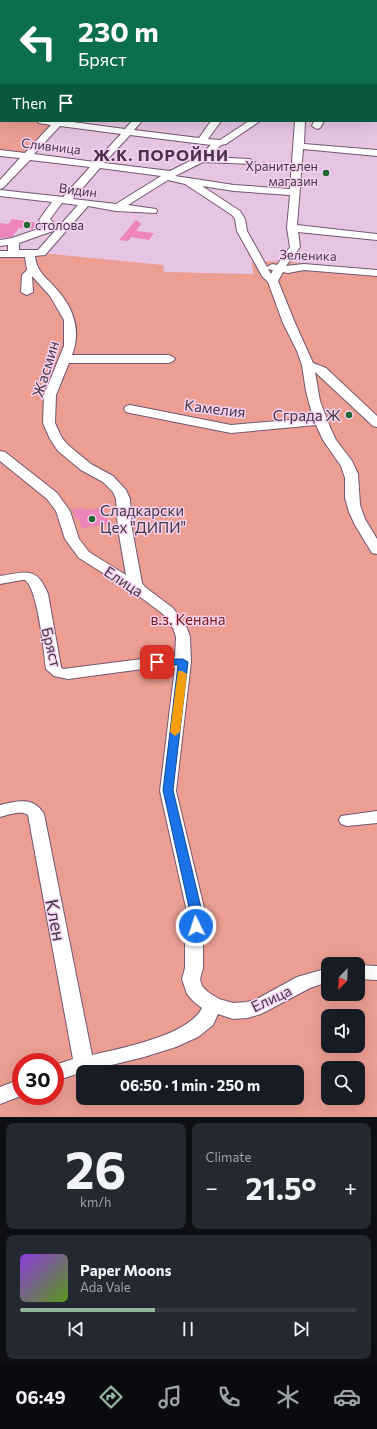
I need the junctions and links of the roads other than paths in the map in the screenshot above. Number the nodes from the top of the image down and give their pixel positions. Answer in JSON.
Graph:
{"nodes":[{"id":1,"x":59,"y":122,"type":"edge"},
{"id":2,"x":136,"y":122,"type":"edge"},
{"id":3,"x":215,"y":122,"type":"edge"},
{"id":4,"x":253,"y":122,"type":"edge"},
{"id":5,"x":300,"y":122,"type":"edge"},
{"id":6,"x":128,"y":131,"type":"junction"},
{"id":7,"x":202,"y":140,"type":"junction"},
{"id":8,"x":218,"y":143,"type":"junction"},
{"id":9,"x":300,"y":146,"type":"junction"},
{"id":10,"x":0,"y":153,"type":"edge"},
{"id":11,"x":377,"y":153,"type":"edge"},
{"id":12,"x":28,"y":157,"type":"junction"},
{"id":13,"x":201,"y":159,"type":"junction"},
{"id":14,"x":250,"y":162,"type":"dead end"},
{"id":15,"x":98,"y":166,"type":"junction"},
{"id":16,"x":168,"y":176,"type":"junction"},
{"id":17,"x":188,"y":182,"type":"junction"},
{"id":18,"x":0,"y":186,"type":"edge"},
{"id":19,"x":295,"y":192,"type":"junction"},
{"id":20,"x":0,"y":193,"type":"edge"},
{"id":21,"x":62,"y":201,"type":"junction"},
{"id":22,"x":86,"y":204,"type":"junction"},
{"id":23,"x":116,"y":208,"type":"junction"},
{"id":24,"x":152,"y":211,"type":"dead end"},
{"id":25,"x":292,"y":228,"type":"junction"},
{"id":26,"x":377,"y":237,"type":"edge"},
{"id":27,"x":14,"y":241,"type":"junction"},
{"id":28,"x":0,"y":243,"type":"edge"},
{"id":29,"x":0,"y":254,"type":"edge"},
{"id":30,"x":13,"y":254,"type":"junction"},
{"id":31,"x":30,"y":255,"type":"junction"},
{"id":32,"x":261,"y":266,"type":"junction"},
{"id":33,"x":279,"y":269,"type":"junction"},
{"id":34,"x":33,"y":270,"type":"junction"},
{"id":35,"x":377,"y":273,"type":"edge"},
{"id":36,"x":273,"y":281,"type":"junction"},
{"id":37,"x":27,"y":292,"type":"dead end"},
{"id":38,"x":66,"y":359,"type":"junction"},
{"id":39,"x":169,"y":359,"type":"dead end"},
{"id":40,"x":308,"y":365,"type":"junction"},
{"id":41,"x":130,"y":408,"type":"dead end"},
{"id":42,"x":372,"y":412,"type":"edge"},
{"id":43,"x":321,"y":421,"type":"junction"},
{"id":44,"x":377,"y":423,"type":"edge"},
{"id":45,"x":0,"y":455,"type":"edge"},
{"id":46,"x":377,"y":550,"type":"edge"},
{"id":47,"x":0,"y":580,"type":"edge"},
{"id":48,"x":140,"y":590,"type":"junction"},
{"id":49,"x":183,"y":662,"type":"junction"},
{"id":50,"x":0,"y":811,"type":"edge"},
{"id":51,"x":377,"y":818,"type":"edge"},
{"id":52,"x":347,"y":820,"type":"dead end"},
{"id":53,"x":365,"y":972,"type":"edge"},
{"id":54,"x":377,"y":973,"type":"edge"},
{"id":55,"x":321,"y":976,"type":"edge"},
{"id":56,"x":213,"y":1005,"type":"junction"},
{"id":57,"x":84,"y":1064,"type":"junction"},
{"id":58,"x":64,"y":1070,"type":"edge"},
{"id":59,"x":12,"y":1091,"type":"edge"},
{"id":60,"x":0,"y":1096,"type":"edge"}],
"edges":[{"from":1,"to":6,"type":"street"},
{"from":1,"to":12,"type":"street"},
{"from":2,"to":6,"type":"street"},
{"from":3,"to":7,"type":"street"},
{"from":4,"to":8,"type":"street"},
{"from":5,"to":9,"type":"street"},
{"from":6,"to":7,"type":"street"},
{"from":6,"to":15,"type":"street"},
{"from":7,"to":8,"type":"street"},
{"from":8,"to":13,"type":"street"},
{"from":9,"to":11,"type":"street"},
{"from":9,"to":19,"type":"street"},
{"from":10,"to":12,"type":"street","name":"Сливница"},
{"from":12,"to":15,"type":"street","name":"Сливница"},
{"from":12,"to":18,"type":"street"},
{"from":13,"to":14,"type":"street"},
{"from":13,"to":16,"type":"street"},
{"from":15,"to":16,"type":"street","name":"Сливница"},
{"from":15,"to":21,"type":"street"},
{"from":16,"to":17,"type":"street","name":"Сливница"},
{"from":16,"to":23,"type":"street"},
{"from":17,"to":19,"type":"street"},
{"from":17,"to":32,"type":"street","name":"Сливница"},
{"from":19,"to":25,"type":"street"},
{"from":20,"to":21,"type":"street","name":"Видин"},
{"from":21,"to":22,"type":"street","name":"Видин"},
{"from":21,"to":27,"type":"street"},
{"from":22,"to":23,"type":"street","name":"Видин"},
{"from":22,"to":31,"type":"street"},
{"from":23,"to":24,"type":"street","name":"Видин"},
{"from":25,"to":26,"type":"street"},
{"from":25,"to":33,"type":"street"},
{"from":27,"to":28,"type":"street"},
{"from":27,"to":30,"type":"street"},
{"from":29,"to":30,"type":"street"},
{"from":30,"to":31,"type":"street"},
{"from":31,"to":34,"type":"street"},
{"from":32,"to":33,"type":"street","name":"Зеленика"},
{"from":32,"to":36,"type":"street","name":"Сливница"},
{"from":33,"to":35,"type":"street","name":"Зеленика"},
{"from":33,"to":36,"type":"street"},
{"from":34,"to":37,"type":"street"},
{"from":34,"to":38,"type":"street","name":"Жасмин"},
{"from":36,"to":40,"type":"street","name":"Сливница"},
{"from":38,"to":39,"type":"street"},
{"from":38,"to":48,"type":"street","name":"Жасмин"},
{"from":40,"to":42,"type":"street"},
{"from":40,"to":43,"type":"street","name":"Сливница"},
{"from":41,"to":43,"type":"street","name":"Камелия"},
{"from":42,"to":44,"type":"street"},
{"from":43,"to":46,"type":"street","name":"Сливница"},
{"from":45,"to":48,"type":"street","name":"Елица"},
{"from":47,"to":49,"type":"street","name":"Бряст"},
{"from":48,"to":49,"type":"street","name":"Елица"},
{"from":49,"to":56,"type":"street","name":"Елица"},
{"from":50,"to":57,"type":"street","name":"Клен"},
{"from":51,"to":52,"type":"street"},
{"from":53,"to":54,"type":"street"},
{"from":55,"to":56,"type":"street","name":"Елица"},
{"from":56,"to":57,"type":"street"},
{"from":57,"to":58,"type":"street"},
{"from":59,"to":60,"type":"street"}]}
